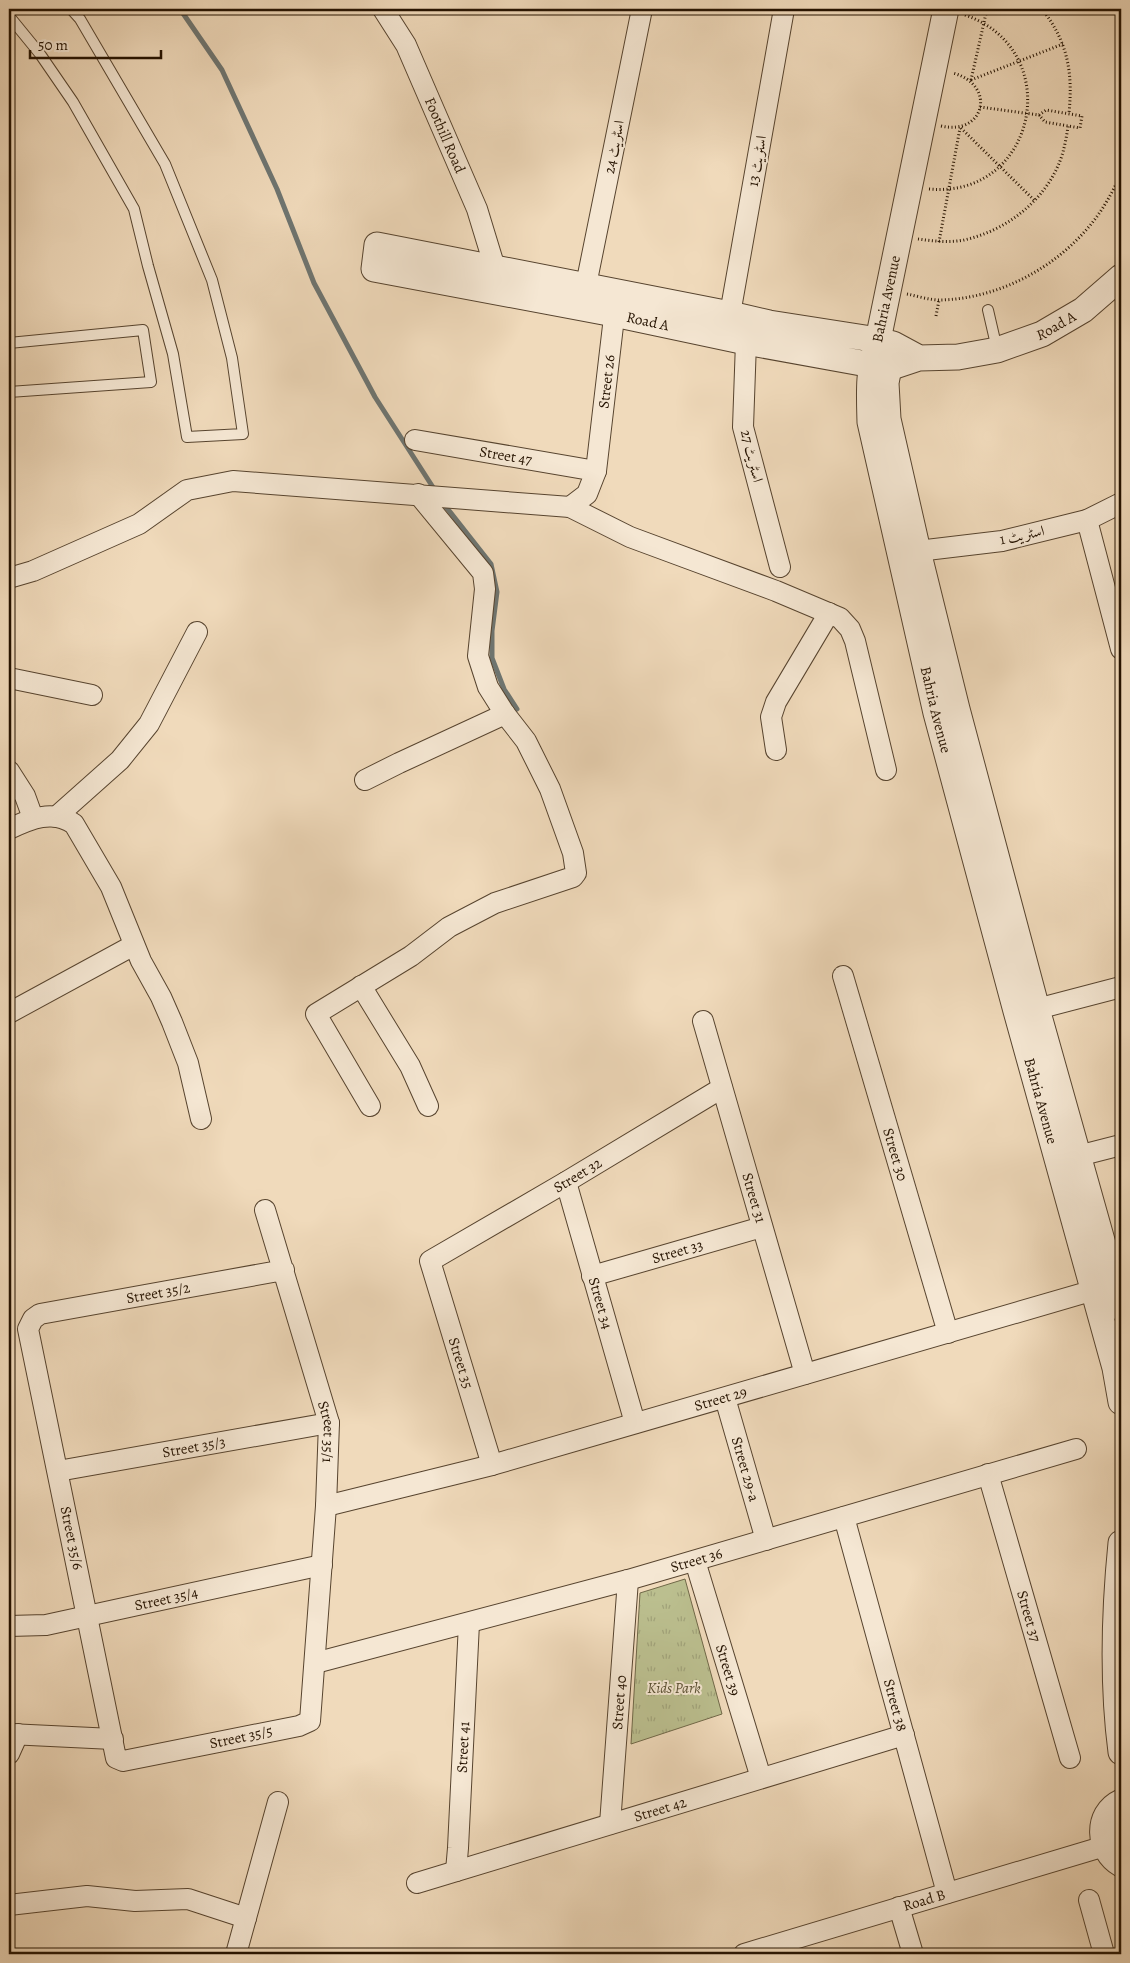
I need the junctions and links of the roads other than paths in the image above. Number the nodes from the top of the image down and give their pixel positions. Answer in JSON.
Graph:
{"nodes":[{"id":1,"x":71,"y":9,"type":"edge"},
{"id":2,"x":383,"y":9,"type":"edge"},
{"id":3,"x":642,"y":9,"type":"edge"},
{"id":4,"x":784,"y":9,"type":"edge"},
{"id":5,"x":964,"y":14,"type":"edge"},
{"id":6,"x":9,"y":16,"type":"edge"},
{"id":7,"x":495,"y":268,"type":"junction"},
{"id":8,"x":1121,"y":277,"type":"edge"},
{"id":9,"x":586,"y":285,"type":"junction"},
{"id":10,"x":616,"y":303,"type":"junction"},
{"id":11,"x":988,"y":310,"type":"dead end"},
{"id":12,"x":730,"y":314,"type":"junction"},
{"id":13,"x":746,"y":342,"type":"junction"},
{"id":14,"x":9,"y":343,"type":"edge"},
{"id":15,"x":997,"y":350,"type":"junction"},
{"id":16,"x":883,"y":354,"type":"junction"},
{"id":17,"x":9,"y":392,"type":"edge"},
{"id":18,"x":415,"y":440,"type":"dead end"},
{"id":19,"x":596,"y":471,"type":"junction"},
{"id":20,"x":423,"y":494,"type":"junction"},
{"id":21,"x":1121,"y":503,"type":"edge"},
{"id":22,"x":570,"y":507,"type":"junction"},
{"id":23,"x":1087,"y":520,"type":"junction"},
{"id":24,"x":918,"y":551,"type":"junction"},
{"id":25,"x":780,"y":567,"type":"dead end"},
{"id":26,"x":9,"y":578,"type":"edge"},
{"id":27,"x":829,"y":613,"type":"junction"},
{"id":28,"x":198,"y":632,"type":"dead end"},
{"id":29,"x":1121,"y":649,"type":"edge"},
{"id":30,"x":9,"y":678,"type":"edge"},
{"id":31,"x":92,"y":695,"type":"dead end"},
{"id":32,"x":505,"y":714,"type":"junction"},
{"id":33,"x":776,"y":750,"type":"dead end"},
{"id":34,"x":886,"y":770,"type":"dead end"},
{"id":35,"x":9,"y":771,"type":"edge"},
{"id":36,"x":364,"y":780,"type":"dead end"},
{"id":37,"x":56,"y":817,"type":"junction"},
{"id":38,"x":33,"y":818,"type":"junction"},
{"id":39,"x":9,"y":829,"type":"edge"},
{"id":40,"x":134,"y":945,"type":"junction"},
{"id":41,"x":842,"y":976,"type":"dead end"},
{"id":42,"x":361,"y":986,"type":"junction"},
{"id":43,"x":1121,"y":986,"type":"edge"},
{"id":44,"x":1037,"y":1009,"type":"junction"},
{"id":45,"x":9,"y":1013,"type":"edge"},
{"id":46,"x":703,"y":1021,"type":"dead end"},
{"id":47,"x":722,"y":1088,"type":"junction"},
{"id":48,"x":370,"y":1106,"type":"dead end"},
{"id":49,"x":428,"y":1106,"type":"dead end"},
{"id":50,"x":201,"y":1119,"type":"dead end"},
{"id":51,"x":1121,"y":1145,"type":"edge"},
{"id":52,"x":1078,"y":1156,"type":"junction"},
{"id":53,"x":566,"y":1182,"type":"junction"},
{"id":54,"x":265,"y":1210,"type":"dead end"},
{"id":55,"x":762,"y":1227,"type":"junction"},
{"id":56,"x":430,"y":1261,"type":"joint"},
{"id":57,"x":284,"y":1270,"type":"junction"},
{"id":58,"x":592,"y":1276,"type":"junction"},
{"id":59,"x":1104,"y":1288,"type":"junction"},
{"id":60,"x":1121,"y":1308,"type":"edge"},
{"id":61,"x":33,"y":1319,"type":"joint"},
{"id":62,"x":948,"y":1333,"type":"junction"},
{"id":63,"x":805,"y":1374,"type":"junction"},
{"id":64,"x":725,"y":1398,"type":"junction"},
{"id":65,"x":1121,"y":1402,"type":"edge"},
{"id":66,"x":329,"y":1423,"type":"junction"},
{"id":67,"x":636,"y":1423,"type":"junction"},
{"id":68,"x":1076,"y":1449,"type":"dead end"},
{"id":69,"x":492,"y":1465,"type":"junction"},
{"id":70,"x":58,"y":1471,"type":"junction"},
{"id":71,"x":988,"y":1474,"type":"junction"},
{"id":72,"x":326,"y":1506,"type":"junction"},
{"id":73,"x":844,"y":1517,"type":"junction"},
{"id":74,"x":766,"y":1540,"type":"junction"},
{"id":75,"x":1121,"y":1544,"type":"edge"},
{"id":76,"x":695,"y":1560,"type":"junction"},
{"id":77,"x":322,"y":1565,"type":"junction"},
{"id":78,"x":628,"y":1580,"type":"junction"},
{"id":79,"x":88,"y":1616,"type":"junction"},
{"id":80,"x":469,"y":1623,"type":"junction"},
{"id":81,"x":9,"y":1626,"type":"edge"},
{"id":82,"x":314,"y":1663,"type":"junction"},
{"id":83,"x":13,"y":1734,"type":"edge"},
{"id":84,"x":904,"y":1735,"type":"junction"},
{"id":85,"x":114,"y":1749,"type":"junction"},
{"id":86,"x":1121,"y":1752,"type":"edge"},
{"id":87,"x":9,"y":1754,"type":"edge"},
{"id":88,"x":1070,"y":1758,"type":"dead end"},
{"id":89,"x":761,"y":1778,"type":"junction"},
{"id":90,"x":278,"y":1802,"type":"dead end"},
{"id":91,"x":1121,"y":1802,"type":"edge"},
{"id":92,"x":610,"y":1824,"type":"junction"},
{"id":93,"x":1104,"y":1846,"type":"junction"},
{"id":94,"x":1121,"y":1864,"type":"edge"},
{"id":95,"x":456,"y":1871,"type":"junction"},
{"id":96,"x":416,"y":1882,"type":"dead end"},
{"id":97,"x":947,"y":1893,"type":"junction"},
{"id":98,"x":1089,"y":1900,"type":"dead end"},
{"id":99,"x":9,"y":1905,"type":"edge"},
{"id":100,"x":900,"y":1907,"type":"junction"},
{"id":101,"x":246,"y":1918,"type":"junction"},
{"id":102,"x":236,"y":1954,"type":"edge"},
{"id":103,"x":744,"y":1954,"type":"edge"},
{"id":104,"x":913,"y":1954,"type":"edge"},
{"id":105,"x":1104,"y":1954,"type":"edge"}],
"edges":[{"from":1,"to":6,"type":"lane"},
{"from":2,"to":7,"type":"street","name":"Foothill Road"},
{"from":3,"to":9,"type":"street","name":"اسٹریٹ 24"},
{"from":4,"to":12,"type":"street","name":"اسٹریٹ 13"},
{"from":5,"to":16,"type":"street","name":"Bahria Avenue"},
{"from":5,"to":16,"type":"street","name":"Bahria Avenue"},
{"from":7,"to":9,"type":"street","name":"Road A"},
{"from":7,"to":10,"type":"street","name":"Road A"},
{"from":8,"to":15,"type":"street","name":"Road A"},
{"from":9,"to":10,"type":"street","name":"Road A"},
{"from":10,"to":12,"type":"street","name":"Road A"},
{"from":10,"to":13,"type":"street","name":"Road A"},
{"from":10,"to":19,"type":"street","name":"Street 26"},
{"from":11,"to":15,"type":"lane"},
{"from":12,"to":16,"type":"street","name":"Road A"},
{"from":13,"to":16,"type":"street","name":"Road A"},
{"from":13,"to":25,"type":"street","name":"اسٹریٹ 27"},
{"from":14,"to":17,"type":"lane"},
{"from":15,"to":16,"type":"street","name":"Road A"},
{"from":16,"to":24,"type":"street","name":"Bahria Avenue"},
{"from":16,"to":59,"type":"street","name":"Bahria Avenue"},
{"from":18,"to":19,"type":"street","name":"Street 47"},
{"from":19,"to":22,"type":"street","name":"Street 26"},
{"from":20,"to":22,"type":"street"},
{"from":20,"to":26,"type":"street"},
{"from":20,"to":32,"type":"street"},
{"from":21,"to":23,"type":"street","name":"اسٹریٹ 1"},
{"from":22,"to":27,"type":"street"},
{"from":23,"to":24,"type":"street","name":"اسٹریٹ 1"},
{"from":23,"to":29,"type":"street"},
{"from":24,"to":44,"type":"street","name":"Bahria Avenue"},
{"from":27,"to":33,"type":"street"},
{"from":27,"to":34,"type":"street"},
{"from":28,"to":37,"type":"street"},
{"from":30,"to":31,"type":"street"},
{"from":32,"to":36,"type":"street"},
{"from":32,"to":42,"type":"street"},
{"from":35,"to":38,"type":"street"},
{"from":37,"to":38,"type":"street"},
{"from":37,"to":40,"type":"street"},
{"from":38,"to":39,"type":"street"},
{"from":40,"to":45,"type":"street"},
{"from":40,"to":50,"type":"street"},
{"from":41,"to":62,"type":"street","name":"Street 30"},
{"from":42,"to":48,"type":"street"},
{"from":42,"to":49,"type":"street"},
{"from":43,"to":44,"type":"street"},
{"from":44,"to":52,"type":"street","name":"Bahria Avenue"},
{"from":46,"to":47,"type":"street","name":"Street 31"},
{"from":47,"to":53,"type":"street","name":"Street 32"},
{"from":47,"to":55,"type":"street","name":"Street 31"},
{"from":51,"to":52,"type":"street"},
{"from":52,"to":59,"type":"street","name":"Bahria Avenue"},
{"from":53,"to":56,"type":"street","name":"Street 32"},
{"from":53,"to":58,"type":"street","name":"Street 34"},
{"from":54,"to":57,"type":"street","name":"Street 35/1"},
{"from":55,"to":58,"type":"street","name":"Street 33"},
{"from":55,"to":63,"type":"street","name":"Street 31"},
{"from":56,"to":69,"type":"street","name":"Street 35"},
{"from":57,"to":61,"type":"street","name":"Street 35/2"},
{"from":57,"to":66,"type":"street","name":"Street 35/1"},
{"from":58,"to":67,"type":"street","name":"Street 34"},
{"from":59,"to":60,"type":"street","name":"Bahria Avenue"},
{"from":59,"to":62,"type":"street","name":"Street 29"},
{"from":59,"to":65,"type":"street","name":"Bahria Avenue"},
{"from":61,"to":70,"type":"street","name":"Street 35/6"},
{"from":62,"to":63,"type":"street","name":"Street 29"},
{"from":63,"to":64,"type":"street","name":"Street 29"},
{"from":64,"to":67,"type":"street","name":"Street 29"},
{"from":64,"to":74,"type":"street","name":"Street 29-a"},
{"from":66,"to":70,"type":"street","name":"Street 35/3"},
{"from":66,"to":72,"type":"street","name":"Street 35/1"},
{"from":67,"to":69,"type":"street","name":"Street 29"},
{"from":68,"to":71,"type":"street","name":"Street 36"},
{"from":69,"to":72,"type":"street","name":"Street 29"},
{"from":70,"to":79,"type":"street","name":"Street 35/6"},
{"from":71,"to":73,"type":"street","name":"Street 36"},
{"from":71,"to":88,"type":"street","name":"Street 37"},
{"from":72,"to":77,"type":"street","name":"Street 35/1"},
{"from":73,"to":74,"type":"street","name":"Street 36"},
{"from":73,"to":84,"type":"street","name":"Street 38"},
{"from":74,"to":76,"type":"street","name":"Street 36"},
{"from":75,"to":86,"type":"street"},
{"from":76,"to":78,"type":"street","name":"Street 36"},
{"from":76,"to":89,"type":"street","name":"Street 39"},
{"from":77,"to":79,"type":"street","name":"Street 35/4"},
{"from":77,"to":82,"type":"street","name":"Street 35/1"},
{"from":78,"to":80,"type":"street","name":"Street 36"},
{"from":78,"to":92,"type":"street","name":"Street 40"},
{"from":79,"to":81,"type":"street","name":"Street 35/4"},
{"from":79,"to":85,"type":"street","name":"Street 35/6"},
{"from":80,"to":82,"type":"street","name":"Street 36"},
{"from":80,"to":95,"type":"street","name":"Street 41"},
{"from":82,"to":85,"type":"street","name":"Street 35/5"},
{"from":83,"to":85,"type":"street"},
{"from":83,"to":87,"type":"street"},
{"from":84,"to":89,"type":"street","name":"Street 42"},
{"from":84,"to":97,"type":"street","name":"Street 38"},
{"from":89,"to":92,"type":"street","name":"Street 42"},
{"from":90,"to":101,"type":"street"},
{"from":91,"to":93,"type":"street"},
{"from":92,"to":95,"type":"street","name":"Street 42"},
{"from":93,"to":94,"type":"street"},
{"from":93,"to":97,"type":"street","name":"Road B"},
{"from":95,"to":96,"type":"street","name":"Street 42"},
{"from":97,"to":100,"type":"street","name":"Road B"},
{"from":98,"to":105,"type":"street"},
{"from":99,"to":101,"type":"street"},
{"from":100,"to":103,"type":"street","name":"Road B"},
{"from":100,"to":104,"type":"street"},
{"from":101,"to":102,"type":"street"}]}
